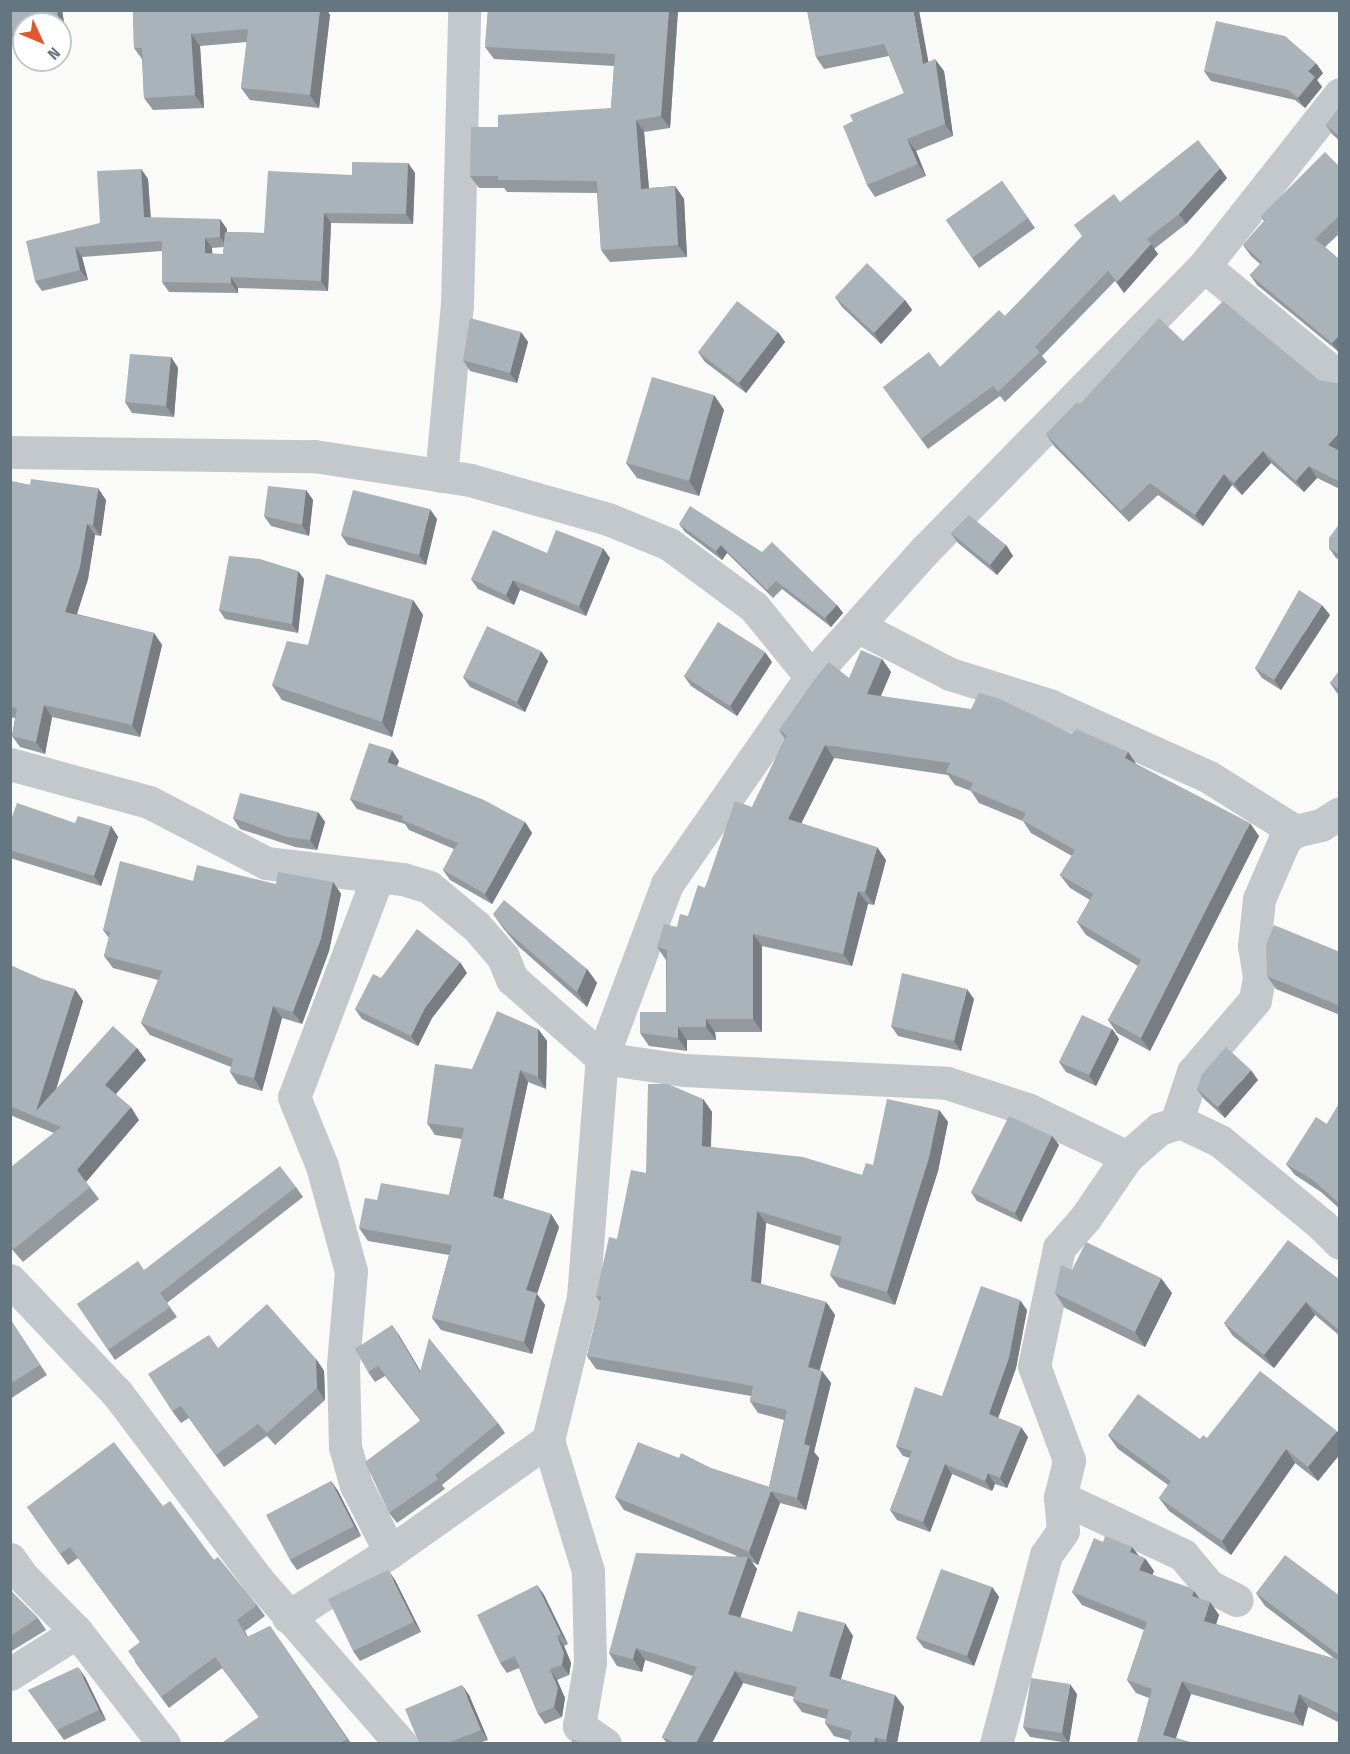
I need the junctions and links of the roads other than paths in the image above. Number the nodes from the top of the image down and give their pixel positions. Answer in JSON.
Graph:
{"nodes":[{"id":1,"x":464,"y":10,"type":"edge"},
{"id":2,"x":1340,"y":94,"type":"edge"},
{"id":3,"x":1204,"y":266,"type":"junction"},
{"id":4,"x":1340,"y":378,"type":"edge"},
{"id":5,"x":10,"y":452,"type":"edge"},
{"id":6,"x":441,"y":476,"type":"junction"},
{"id":7,"x":857,"y":626,"type":"junction"},
{"id":8,"x":811,"y":677,"type":"junction"},
{"id":9,"x":10,"y":764,"type":"edge"},
{"id":10,"x":1340,"y":813,"type":"edge"},
{"id":11,"x":1295,"y":831,"type":"junction"},
{"id":12,"x":378,"y":876,"type":"junction"},
{"id":13,"x":602,"y":1058,"type":"junction"},
{"id":14,"x":1176,"y":1123,"type":"junction"},
{"id":15,"x":1127,"y":1157,"type":"junction"},
{"id":16,"x":1340,"y":1243,"type":"edge"},
{"id":17,"x":10,"y":1280,"type":"edge"},
{"id":18,"x":548,"y":1440,"type":"junction"},
{"id":19,"x":1060,"y":1497,"type":"junction"},
{"id":20,"x":390,"y":1552,"type":"junction"},
{"id":21,"x":10,"y":1559,"type":"edge"},
{"id":22,"x":1237,"y":1600,"type":"dead end"},
{"id":23,"x":288,"y":1617,"type":"junction"},
{"id":24,"x":77,"y":1632,"type":"junction"},
{"id":25,"x":10,"y":1674,"type":"edge"},
{"id":26,"x":585,"y":1738,"type":"edge"},
{"id":27,"x":164,"y":1743,"type":"edge"},
{"id":28,"x":401,"y":1743,"type":"edge"},
{"id":29,"x":996,"y":1743,"type":"edge"}],
"edges":[{"from":1,"to":6,"type":"street"},
{"from":2,"to":3,"type":"street"},
{"from":3,"to":4,"type":"street"},
{"from":3,"to":7,"type":"street"},
{"from":5,"to":6,"type":"street"},
{"from":6,"to":8,"type":"street"},
{"from":7,"to":8,"type":"street"},
{"from":7,"to":11,"type":"street"},
{"from":8,"to":13,"type":"street"},
{"from":9,"to":12,"type":"street"},
{"from":10,"to":11,"type":"street"},
{"from":11,"to":14,"type":"street"},
{"from":12,"to":13,"type":"street"},
{"from":12,"to":20,"type":"street"},
{"from":13,"to":15,"type":"street"},
{"from":13,"to":18,"type":"street"},
{"from":14,"to":15,"type":"street"},
{"from":14,"to":16,"type":"street"},
{"from":15,"to":19,"type":"street"},
{"from":17,"to":23,"type":"street"},
{"from":18,"to":20,"type":"street"},
{"from":18,"to":26,"type":"street"},
{"from":19,"to":22,"type":"street"},
{"from":19,"to":29,"type":"street"},
{"from":20,"to":23,"type":"street"},
{"from":21,"to":24,"type":"street"},
{"from":23,"to":28,"type":"street"},
{"from":24,"to":25,"type":"street"},
{"from":24,"to":27,"type":"street"}]}
